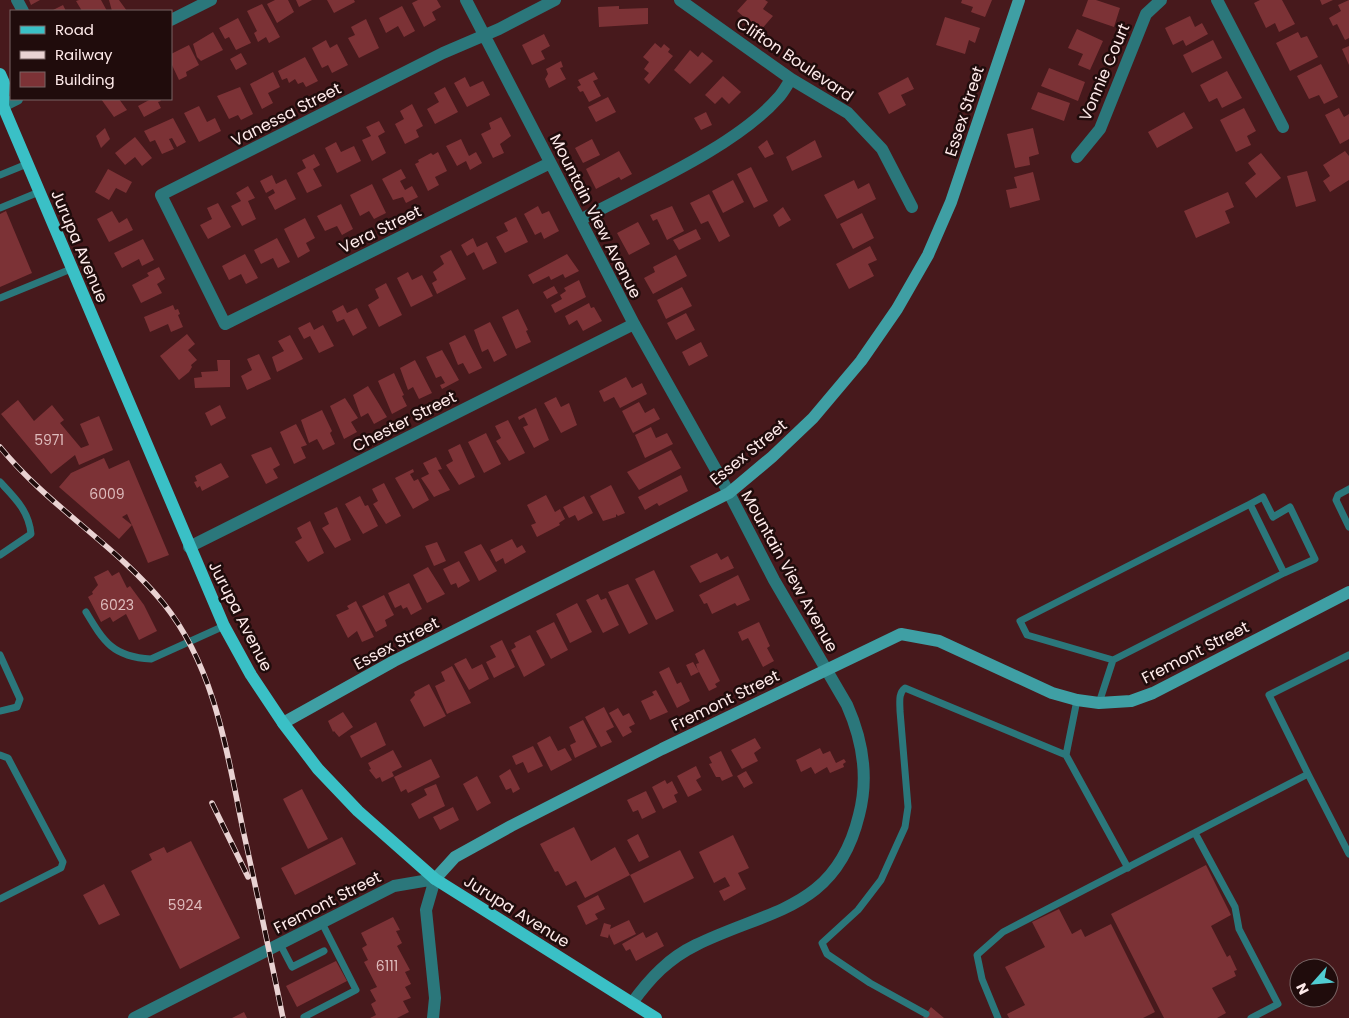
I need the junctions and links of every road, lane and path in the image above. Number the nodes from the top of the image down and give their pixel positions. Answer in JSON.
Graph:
{"nodes":[{"id":1,"x":211,"y":0,"type":"edge"},
{"id":2,"x":466,"y":0,"type":"edge"},
{"id":3,"x":555,"y":0,"type":"edge"},
{"id":4,"x":680,"y":0,"type":"edge"},
{"id":5,"x":1018,"y":0,"type":"edge"},
{"id":6,"x":1161,"y":0,"type":"edge"},
{"id":7,"x":1217,"y":0,"type":"edge"},
{"id":8,"x":172,"y":20,"type":"edge"},
{"id":9,"x":484,"y":34,"type":"junction"},
{"id":10,"x":0,"y":74,"type":"edge"},
{"id":11,"x":791,"y":79,"type":"junction"},
{"id":12,"x":14,"y":100,"type":"edge"},
{"id":13,"x":2,"y":104,"type":"edge"},
{"id":14,"x":1283,"y":127,"type":"dead end"},
{"id":15,"x":1077,"y":157,"type":"dead end"},
{"id":16,"x":550,"y":163,"type":"junction"},
{"id":17,"x":27,"y":164,"type":"junction"},
{"id":18,"x":0,"y":175,"type":"edge"},
{"id":19,"x":39,"y":192,"type":"junction"},
{"id":20,"x":912,"y":207,"type":"dead end"},
{"id":21,"x":0,"y":208,"type":"edge"},
{"id":22,"x":580,"y":220,"type":"junction"},
{"id":23,"x":71,"y":269,"type":"junction"},
{"id":24,"x":0,"y":298,"type":"edge"},
{"id":25,"x":224,"y":324,"type":"joint"},
{"id":26,"x":634,"y":324,"type":"junction"},
{"id":27,"x":0,"y":482,"type":"edge"},
{"id":28,"x":1349,"y":490,"type":"edge"},
{"id":29,"x":728,"y":493,"type":"junction"},
{"id":30,"x":1250,"y":504,"type":"junction"},
{"id":31,"x":1349,"y":527,"type":"edge"},
{"id":32,"x":189,"y":547,"type":"junction"},
{"id":33,"x":0,"y":555,"type":"edge"},
{"id":34,"x":1284,"y":574,"type":"junction"},
{"id":35,"x":1349,"y":592,"type":"edge"},
{"id":36,"x":86,"y":612,"type":"dead end"},
{"id":37,"x":224,"y":626,"type":"junction"},
{"id":38,"x":0,"y":655,"type":"edge"},
{"id":39,"x":1349,"y":655,"type":"edge"},
{"id":40,"x":1113,"y":660,"type":"junction"},
{"id":41,"x":825,"y":670,"type":"junction"},
{"id":42,"x":1077,"y":700,"type":"junction"},
{"id":43,"x":1099,"y":703,"type":"junction"},
{"id":44,"x":0,"y":711,"type":"edge"},
{"id":45,"x":283,"y":723,"type":"junction"},
{"id":46,"x":1066,"y":755,"type":"junction"},
{"id":47,"x":0,"y":756,"type":"edge"},
{"id":48,"x":1308,"y":774,"type":"junction"},
{"id":49,"x":1196,"y":833,"type":"junction"},
{"id":50,"x":1349,"y":854,"type":"edge"},
{"id":51,"x":1128,"y":868,"type":"junction"},
{"id":52,"x":435,"y":879,"type":"junction"},
{"id":53,"x":0,"y":899,"type":"edge"},
{"id":54,"x":322,"y":923,"type":"junction"},
{"id":55,"x":280,"y":944,"type":"junction"},
{"id":56,"x":324,"y":951,"type":"dead end"},
{"id":57,"x":632,"y":1003,"type":"junction"},
{"id":58,"x":926,"y":1014,"type":"dead end"},
{"id":59,"x":304,"y":1017,"type":"edge"},
{"id":60,"x":134,"y":1018,"type":"edge"},
{"id":61,"x":433,"y":1018,"type":"edge"},
{"id":62,"x":656,"y":1018,"type":"edge"},
{"id":63,"x":998,"y":1018,"type":"edge"},
{"id":64,"x":1251,"y":1018,"type":"edge"}],
"edges":[{"from":1,"to":8,"type":"street"},
{"from":2,"to":9,"type":"street","name":"Mountain View Avenue"},
{"from":3,"to":9,"type":"street","name":"Vanessa Street"},
{"from":4,"to":11,"type":"street","name":"Clifton Boulevard"},
{"from":5,"to":29,"type":"street","name":"Essex Street"},
{"from":6,"to":15,"type":"street","name":"Vonnie Court"},
{"from":7,"to":14,"type":"street"},
{"from":9,"to":16,"type":"street","name":"Mountain View Avenue"},
{"from":9,"to":25,"type":"street","name":"Vanessa Street"},
{"from":10,"to":13,"type":"main road","name":"Jurupa Avenue"},
{"from":11,"to":20,"type":"street","name":"Clifton Boulevard"},
{"from":11,"to":22,"type":"street"},
{"from":12,"to":13,"type":"street"},
{"from":13,"to":17,"type":"main road","name":"Jurupa Avenue"},
{"from":16,"to":22,"type":"street","name":"Mountain View Avenue"},
{"from":16,"to":25,"type":"street","name":"Vera Street"},
{"from":17,"to":18,"type":"lane"},
{"from":17,"to":19,"type":"main road","name":"Jurupa Avenue"},
{"from":19,"to":21,"type":"lane"},
{"from":19,"to":23,"type":"main road","name":"Jurupa Avenue"},
{"from":22,"to":26,"type":"street","name":"Mountain View Avenue"},
{"from":23,"to":24,"type":"lane"},
{"from":23,"to":32,"type":"main road","name":"Jurupa Avenue"},
{"from":26,"to":29,"type":"street","name":"Mountain View Avenue"},
{"from":26,"to":32,"type":"street","name":"Chester Street"},
{"from":27,"to":33,"type":"lane"},
{"from":28,"to":31,"type":"lane"},
{"from":29,"to":41,"type":"street","name":"Mountain View Avenue"},
{"from":29,"to":45,"type":"street","name":"Essex Street"},
{"from":30,"to":34,"type":"lane"},
{"from":30,"to":34,"type":"lane"},
{"from":30,"to":40,"type":"lane"},
{"from":32,"to":37,"type":"main road","name":"Jurupa Avenue"},
{"from":34,"to":40,"type":"lane"},
{"from":35,"to":43,"type":"street","name":"Fremont Street"},
{"from":36,"to":37,"type":"lane"},
{"from":37,"to":45,"type":"main road","name":"Jurupa Avenue"},
{"from":38,"to":44,"type":"lane"},
{"from":39,"to":48,"type":"lane"},
{"from":40,"to":43,"type":"lane"},
{"from":41,"to":42,"type":"street","name":"Fremont Street"},
{"from":41,"to":52,"type":"street","name":"Fremont Street"},
{"from":41,"to":57,"type":"street","name":"Mountain View Avenue"},
{"from":42,"to":43,"type":"street","name":"Fremont Street"},
{"from":42,"to":46,"type":"lane"},
{"from":45,"to":52,"type":"main road","name":"Jurupa Avenue"},
{"from":46,"to":51,"type":"lane"},
{"from":46,"to":58,"type":"lane"},
{"from":47,"to":53,"type":"lane"},
{"from":48,"to":49,"type":"lane"},
{"from":48,"to":50,"type":"lane"},
{"from":49,"to":51,"type":"lane"},
{"from":49,"to":64,"type":"lane"},
{"from":51,"to":63,"type":"lane"},
{"from":52,"to":54,"type":"street","name":"Fremont Street"},
{"from":52,"to":57,"type":"main road","name":"Jurupa Avenue"},
{"from":52,"to":61,"type":"street"},
{"from":54,"to":55,"type":"street","name":"Fremont Street"},
{"from":54,"to":59,"type":"lane"},
{"from":55,"to":56,"type":"lane"},
{"from":55,"to":60,"type":"street","name":"Fremont Street"},
{"from":57,"to":62,"type":"main road","name":"Jurupa Avenue"}]}
